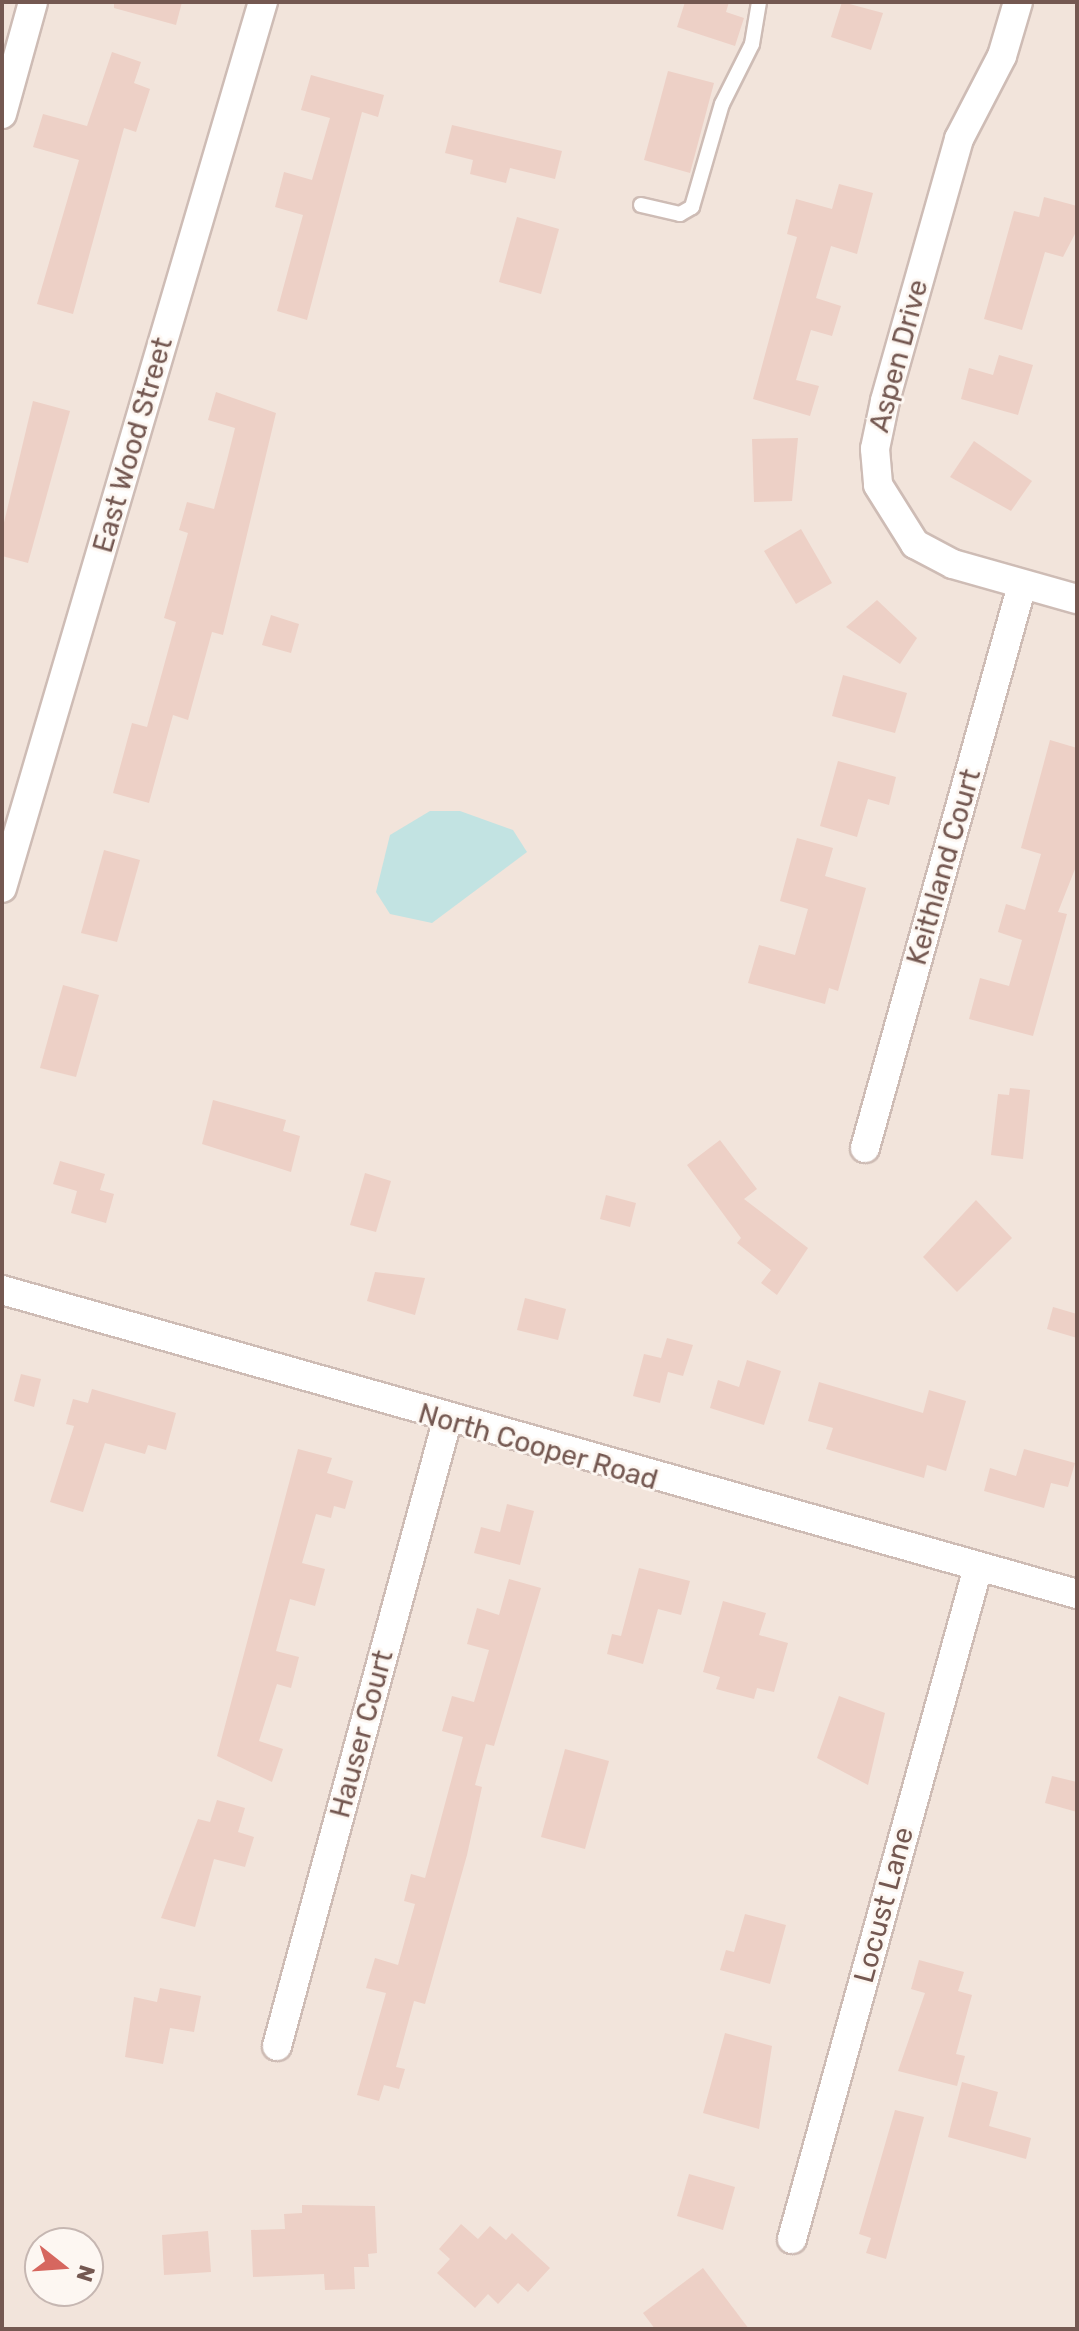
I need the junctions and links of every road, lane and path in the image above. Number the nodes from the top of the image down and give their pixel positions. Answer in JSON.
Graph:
{"nodes":[{"id":1,"x":33,"y":2,"type":"edge"},
{"id":2,"x":263,"y":2,"type":"edge"},
{"id":3,"x":759,"y":2,"type":"edge"},
{"id":4,"x":1018,"y":2,"type":"edge"},
{"id":5,"x":2,"y":114,"type":"edge"},
{"id":6,"x":641,"y":205,"type":"dead end"},
{"id":7,"x":1022,"y":585,"type":"junction"},
{"id":8,"x":1077,"y":599,"type":"edge"},
{"id":9,"x":2,"y":888,"type":"edge"},
{"id":10,"x":865,"y":1148,"type":"dead end"},
{"id":11,"x":2,"y":1290,"type":"edge"},
{"id":12,"x":447,"y":1421,"type":"junction"},
{"id":13,"x":977,"y":1571,"type":"junction"},
{"id":14,"x":1077,"y":1594,"type":"edge"},
{"id":15,"x":277,"y":2046,"type":"dead end"},
{"id":16,"x":792,"y":2239,"type":"dead end"}],
"edges":[{"from":1,"to":5,"type":"street"},
{"from":2,"to":9,"type":"street","name":"East Wood Street"},
{"from":3,"to":6,"type":"lane"},
{"from":4,"to":7,"type":"street","name":"Aspen Drive"},
{"from":7,"to":8,"type":"street","name":"Aspen Drive"},
{"from":7,"to":10,"type":"street","name":"Keithland Court"},
{"from":11,"to":12,"type":"street","name":"North Cooper Road"},
{"from":12,"to":13,"type":"street","name":"North Cooper Road"},
{"from":12,"to":15,"type":"street","name":"Hauser Court"},
{"from":13,"to":14,"type":"street","name":"North Cooper Road"},
{"from":13,"to":16,"type":"street","name":"Locust Lane"}]}
